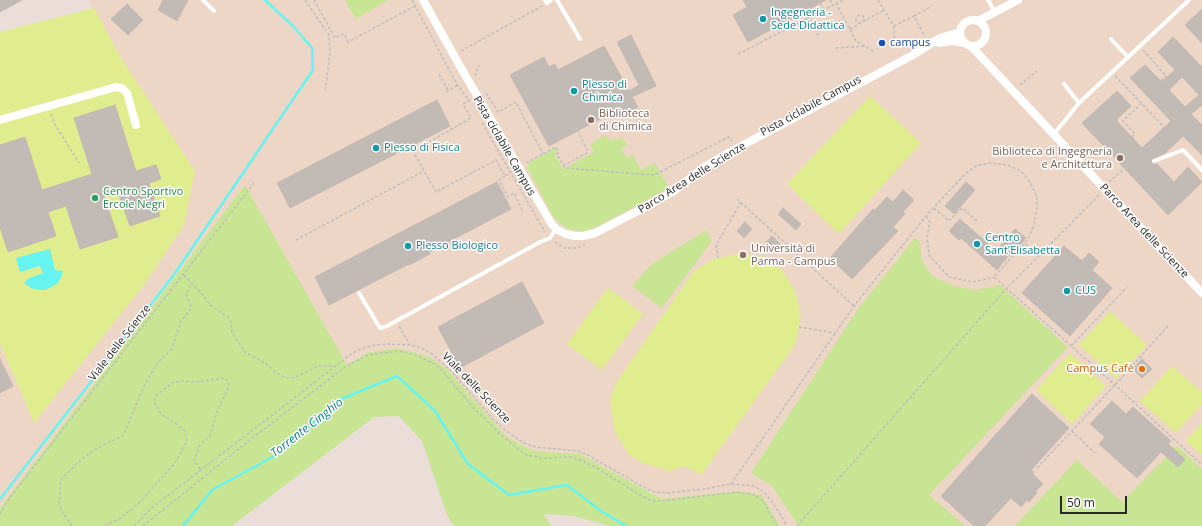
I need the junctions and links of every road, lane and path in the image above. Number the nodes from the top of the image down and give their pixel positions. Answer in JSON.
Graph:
{"nodes":[{"id":1,"x":203,"y":0,"type":"edge"},
{"id":2,"x":305,"y":0,"type":"edge"},
{"id":3,"x":314,"y":0,"type":"edge"},
{"id":4,"x":412,"y":0,"type":"edge"},
{"id":5,"x":423,"y":0,"type":"edge"},
{"id":6,"x":551,"y":0,"type":"edge"},
{"id":7,"x":557,"y":0,"type":"edge"},
{"id":8,"x":830,"y":0,"type":"edge"},
{"id":9,"x":842,"y":0,"type":"edge"},
{"id":10,"x":878,"y":0,"type":"edge"},
{"id":11,"x":988,"y":0,"type":"edge"},
{"id":12,"x":1018,"y":0,"type":"edge"},
{"id":13,"x":1189,"y":0,"type":"edge"},
{"id":14,"x":546,"y":1,"type":"edge"},
{"id":15,"x":820,"y":3,"type":"dead end"},
{"id":16,"x":836,"y":3,"type":"junction"},
{"id":17,"x":832,"y":5,"type":"junction"},
{"id":18,"x":415,"y":6,"type":"junction"},
{"id":19,"x":932,"y":6,"type":"dead end"},
{"id":20,"x":811,"y":8,"type":"dead end"},
{"id":21,"x":824,"y":10,"type":"junction"},
{"id":22,"x":884,"y":10,"type":"junction"},
{"id":23,"x":214,"y":11,"type":"dead end"},
{"id":24,"x":805,"y":11,"type":"dead end"},
{"id":25,"x":996,"y":12,"type":"junction"},
{"id":26,"x":322,"y":13,"type":"junction"},
{"id":27,"x":815,"y":14,"type":"junction"},
{"id":28,"x":316,"y":16,"type":"junction"},
{"id":29,"x":914,"y":16,"type":"junction"},
{"id":30,"x":809,"y":18,"type":"junction"},
{"id":31,"x":978,"y":20,"type":"junction"},
{"id":32,"x":894,"y":26,"type":"junction"},
{"id":33,"x":850,"y":29,"type":"junction"},
{"id":34,"x":986,"y":30,"type":"junction"},
{"id":35,"x":960,"y":32,"type":"junction"},
{"id":36,"x":819,"y":37,"type":"dead end"},
{"id":37,"x":1111,"y":38,"type":"dead end"},
{"id":38,"x":580,"y":39,"type":"dead end"},
{"id":39,"x":894,"y":40,"type":"dead end"},
{"id":40,"x":984,"y":42,"type":"junction"},
{"id":41,"x":964,"y":43,"type":"junction"},
{"id":42,"x":865,"y":46,"type":"junction"},
{"id":43,"x":930,"y":46,"type":"junction"},
{"id":44,"x":1139,"y":46,"type":"junction"},
{"id":45,"x":972,"y":47,"type":"junction"},
{"id":46,"x":836,"y":48,"type":"dead end"},
{"id":47,"x":875,"y":52,"type":"dead end"},
{"id":48,"x":738,"y":54,"type":"dead end"},
{"id":49,"x":454,"y":56,"type":"junction"},
{"id":50,"x":1128,"y":57,"type":"junction"},
{"id":51,"x":988,"y":64,"type":"junction"},
{"id":52,"x":480,"y":65,"type":"dead end"},
{"id":53,"x":1037,"y":71,"type":"dead end"},
{"id":54,"x":1112,"y":73,"type":"junction"},
{"id":55,"x":439,"y":74,"type":"dead end"},
{"id":56,"x":468,"y":80,"type":"junction"},
{"id":57,"x":478,"y":81,"type":"dead end"},
{"id":58,"x":1161,"y":81,"type":"dead end"},
{"id":59,"x":1064,"y":84,"type":"dead end"},
{"id":60,"x":458,"y":86,"type":"junction"},
{"id":61,"x":1014,"y":90,"type":"junction"},
{"id":62,"x":485,"y":91,"type":"dead end"},
{"id":63,"x":326,"y":92,"type":"dead end"},
{"id":64,"x":473,"y":98,"type":"dead end"},
{"id":65,"x":470,"y":101,"type":"junction"},
{"id":66,"x":1079,"y":103,"type":"junction"},
{"id":67,"x":1141,"y":104,"type":"junction"},
{"id":68,"x":48,"y":107,"type":"junction"},
{"id":69,"x":0,"y":120,"type":"edge"},
{"id":70,"x":481,"y":121,"type":"dead end"},
{"id":71,"x":136,"y":125,"type":"dead end"},
{"id":72,"x":1164,"y":127,"type":"dead end"},
{"id":73,"x":578,"y":131,"type":"dead end"},
{"id":74,"x":1054,"y":134,"type":"junction"},
{"id":75,"x":1132,"y":137,"type":"dead end"},
{"id":76,"x":723,"y":140,"type":"dead end"},
{"id":77,"x":543,"y":154,"type":"junction"},
{"id":78,"x":1154,"y":161,"type":"dead end"},
{"id":79,"x":79,"y":163,"type":"dead end"},
{"id":80,"x":564,"y":166,"type":"junction"},
{"id":81,"x":520,"y":168,"type":"junction"},
{"id":82,"x":1124,"y":169,"type":"dead end"},
{"id":83,"x":1202,"y":170,"type":"edge"},
{"id":84,"x":424,"y":171,"type":"junction"},
{"id":85,"x":510,"y":174,"type":"junction"},
{"id":86,"x":505,"y":176,"type":"junction"},
{"id":87,"x":254,"y":184,"type":"dead end"},
{"id":88,"x":1102,"y":190,"type":"junction"},
{"id":89,"x":737,"y":199,"type":"dead end"},
{"id":90,"x":741,"y":202,"type":"junction"},
{"id":91,"x":934,"y":208,"type":"junction"},
{"id":92,"x":523,"y":212,"type":"dead end"},
{"id":93,"x":926,"y":216,"type":"junction"},
{"id":94,"x":978,"y":222,"type":"dead end"},
{"id":95,"x":556,"y":229,"type":"junction"},
{"id":96,"x":550,"y":238,"type":"junction"},
{"id":97,"x":296,"y":240,"type":"dead end"},
{"id":98,"x":588,"y":244,"type":"dead end"},
{"id":99,"x":1024,"y":244,"type":"junction"},
{"id":100,"x":1038,"y":256,"type":"junction"},
{"id":101,"x":718,"y":258,"type":"dead end"},
{"id":102,"x":183,"y":274,"type":"junction"},
{"id":103,"x":994,"y":277,"type":"junction"},
{"id":104,"x":192,"y":282,"type":"junction"},
{"id":105,"x":1127,"y":287,"type":"dead end"},
{"id":106,"x":1007,"y":288,"type":"junction"},
{"id":107,"x":359,"y":293,"type":"dead end"},
{"id":108,"x":1202,"y":293,"type":"edge"},
{"id":109,"x":854,"y":306,"type":"junction"},
{"id":110,"x":396,"y":321,"type":"junction"},
{"id":111,"x":1168,"y":326,"type":"dead end"},
{"id":112,"x":798,"y":327,"type":"dead end"},
{"id":113,"x":835,"y":333,"type":"junction"},
{"id":114,"x":410,"y":345,"type":"junction"},
{"id":115,"x":1071,"y":346,"type":"junction"},
{"id":116,"x":335,"y":366,"type":"junction"},
{"id":117,"x":1115,"y":385,"type":"junction"},
{"id":118,"x":1072,"y":431,"type":"junction"},
{"id":119,"x":1095,"y":453,"type":"dead end"},
{"id":120,"x":1202,"y":465,"type":"edge"},
{"id":121,"x":1037,"y":468,"type":"dead end"},
{"id":122,"x":201,"y":470,"type":"junction"},
{"id":123,"x":731,"y":484,"type":"junction"},
{"id":124,"x":0,"y":514,"type":"edge"},
{"id":125,"x":72,"y":526,"type":"edge"},
{"id":126,"x":105,"y":526,"type":"edge"},
{"id":127,"x":134,"y":526,"type":"edge"},
{"id":128,"x":143,"y":526,"type":"edge"},
{"id":129,"x":777,"y":526,"type":"edge"},
{"id":130,"x":787,"y":526,"type":"edge"},
{"id":131,"x":797,"y":526,"type":"edge"}],
"edges":[{"from":1,"to":23,"type":"lane"},
{"from":2,"to":28,"type":"path"},
{"from":3,"to":26,"type":"path"},
{"from":4,"to":18,"type":"path","name":"Pista ciclabile Campus"},
{"from":5,"to":49,"type":"street"},
{"from":6,"to":14,"type":"lane"},
{"from":7,"to":38,"type":"lane"},
{"from":8,"to":17,"type":"path"},
{"from":9,"to":16,"type":"path"},
{"from":10,"to":22,"type":"path"},
{"from":11,"to":25,"type":"lane"},
{"from":12,"to":25,"type":"street"},
{"from":13,"to":44,"type":"lane"},
{"from":14,"to":49,"type":"path"},
{"from":15,"to":21,"type":"path"},
{"from":16,"to":17,"type":"path"},
{"from":16,"to":33,"type":"path"},
{"from":17,"to":21,"type":"path"},
{"from":18,"to":26,"type":"path"},
{"from":18,"to":60,"type":"path","name":"Pista ciclabile Campus"},
{"from":19,"to":29,"type":"path"},
{"from":20,"to":27,"type":"path"},
{"from":21,"to":27,"type":"path"},
{"from":22,"to":32,"type":"path"},
{"from":22,"to":33,"type":"path"},
{"from":24,"to":30,"type":"path"},
{"from":25,"to":31,"type":"street"},
{"from":25,"to":34,"type":"street"},
{"from":26,"to":28,"type":"path"},
{"from":27,"to":30,"type":"path"},
{"from":28,"to":63,"type":"path"},
{"from":29,"to":32,"type":"path"},
{"from":29,"to":43,"type":"path"},
{"from":30,"to":36,"type":"path"},
{"from":30,"to":48,"type":"path"},
{"from":31,"to":34,"type":"street"},
{"from":31,"to":35,"type":"street"},
{"from":32,"to":39,"type":"path"},
{"from":33,"to":42,"type":"path"},
{"from":34,"to":40,"type":"street"},
{"from":35,"to":41,"type":"street"},
{"from":35,"to":43,"type":"street","name":"Parco Area delle Scienze"},
{"from":37,"to":50,"type":"lane"},
{"from":40,"to":45,"type":"street"},
{"from":40,"to":51,"type":"street"},
{"from":41,"to":43,"type":"street","name":"Parco Area delle Scienze"},
{"from":41,"to":45,"type":"street"},
{"from":42,"to":46,"type":"path"},
{"from":42,"to":47,"type":"path"},
{"from":43,"to":95,"type":"street","name":"Parco Area delle Scienze"},
{"from":44,"to":50,"type":"lane"},
{"from":44,"to":58,"type":"path"},
{"from":45,"to":51,"type":"street","name":"Parco Area delle Scienze"},
{"from":49,"to":56,"type":"street"},
{"from":50,"to":54,"type":"lane"},
{"from":51,"to":61,"type":"street","name":"Parco Area delle Scienze"},
{"from":52,"to":57,"type":"path"},
{"from":53,"to":61,"type":"path"},
{"from":54,"to":66,"type":"lane"},
{"from":54,"to":67,"type":"path"},
{"from":55,"to":60,"type":"path"},
{"from":56,"to":60,"type":"path"},
{"from":56,"to":81,"type":"street"},
{"from":59,"to":66,"type":"lane"},
{"from":60,"to":65,"type":"path","name":"Pista ciclabile Campus"},
{"from":61,"to":74,"type":"street","name":"Parco Area delle Scienze"},
{"from":62,"to":77,"type":"path"},
{"from":64,"to":65,"type":"path"},
{"from":65,"to":84,"type":"path"},
{"from":66,"to":74,"type":"lane"},
{"from":67,"to":72,"type":"path"},
{"from":67,"to":75,"type":"path"},
{"from":68,"to":69,"type":"street"},
{"from":68,"to":71,"type":"street"},
{"from":68,"to":79,"type":"path"},
{"from":70,"to":85,"type":"path","name":"Pista ciclabile Campus"},
{"from":73,"to":80,"type":"path"},
{"from":74,"to":88,"type":"street","name":"Parco Area delle Scienze"},
{"from":76,"to":80,"type":"path"},
{"from":77,"to":80,"type":"path"},
{"from":77,"to":81,"type":"path"},
{"from":78,"to":83,"type":"lane"},
{"from":81,"to":85,"type":"path"},
{"from":81,"to":95,"type":"street"},
{"from":82,"to":88,"type":"path"},
{"from":84,"to":86,"type":"path"},
{"from":84,"to":97,"type":"path"},
{"from":85,"to":86,"type":"path"},
{"from":85,"to":96,"type":"path","name":"Pista ciclabile Campus"},
{"from":86,"to":92,"type":"path"},
{"from":87,"to":102,"type":"path","name":"Viale delle Scienze"},
{"from":88,"to":100,"type":"path"},
{"from":88,"to":108,"type":"street","name":"Parco Area delle Scienze"},
{"from":89,"to":90,"type":"path"},
{"from":90,"to":101,"type":"path"},
{"from":90,"to":109,"type":"path"},
{"from":91,"to":93,"type":"path"},
{"from":91,"to":94,"type":"path"},
{"from":91,"to":99,"type":"path"},
{"from":93,"to":103,"type":"path"},
{"from":93,"to":109,"type":"path"},
{"from":95,"to":96,"type":"lane"},
{"from":96,"to":98,"type":"path","name":"Pista ciclabile Campus"},
{"from":96,"to":110,"type":"lane"},
{"from":99,"to":100,"type":"path"},
{"from":99,"to":103,"type":"path"},
{"from":100,"to":106,"type":"path"},
{"from":102,"to":104,"type":"path"},
{"from":102,"to":124,"type":"path","name":"Viale delle Scienze"},
{"from":103,"to":106,"type":"path"},
{"from":104,"to":116,"type":"path"},
{"from":104,"to":125,"type":"path"},
{"from":105,"to":115,"type":"path"},
{"from":106,"to":115,"type":"path"},
{"from":106,"to":131,"type":"path"},
{"from":107,"to":110,"type":"lane"},
{"from":109,"to":113,"type":"path"},
{"from":110,"to":114,"type":"path"},
{"from":111,"to":117,"type":"path"},
{"from":112,"to":113,"type":"path"},
{"from":113,"to":123,"type":"path"},
{"from":114,"to":116,"type":"path","name":"Viale delle Scienze"},
{"from":114,"to":123,"type":"path","name":"Viale delle Scienze"},
{"from":115,"to":117,"type":"path"},
{"from":116,"to":122,"type":"path","name":"Viale delle Scienze"},
{"from":117,"to":118,"type":"path"},
{"from":117,"to":120,"type":"path"},
{"from":118,"to":119,"type":"path"},
{"from":118,"to":121,"type":"path"},
{"from":122,"to":126,"type":"path"},
{"from":122,"to":127,"type":"path","name":"Viale delle Scienze"},
{"from":123,"to":130,"type":"path","name":"Viale delle Scienze"},
{"from":128,"to":129,"type":"path"}]}
